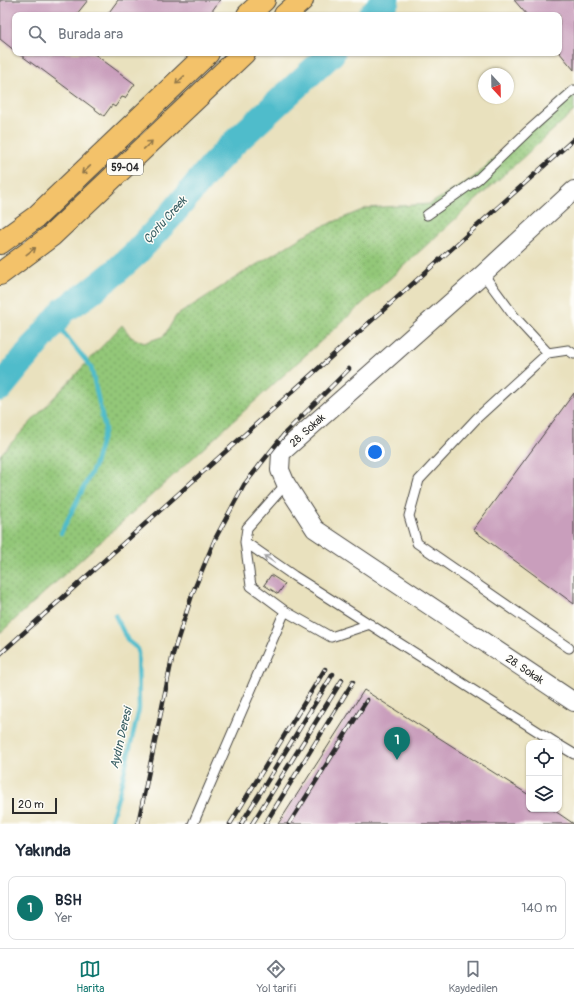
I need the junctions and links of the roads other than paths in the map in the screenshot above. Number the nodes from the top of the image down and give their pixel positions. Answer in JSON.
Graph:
{"nodes":[{"id":1,"x":264,"y":0,"type":"edge"},
{"id":2,"x":302,"y":0,"type":"edge"},
{"id":3,"x":251,"y":12,"type":"edge"},
{"id":4,"x":288,"y":12,"type":"edge"},
{"id":5,"x":205,"y":56,"type":"edge"},
{"id":6,"x":241,"y":56,"type":"edge"},
{"id":7,"x":574,"y":90,"type":"edge"},
{"id":8,"x":574,"y":190,"type":"edge"},
{"id":9,"x":427,"y":215,"type":"dead end"},
{"id":10,"x":0,"y":243,"type":"edge"},
{"id":11,"x":0,"y":274,"type":"edge"},
{"id":12,"x":482,"y":274,"type":"junction"},
{"id":13,"x":548,"y":353,"type":"junction"},
{"id":14,"x":574,"y":354,"type":"edge"},
{"id":15,"x":286,"y":484,"type":"junction"},
{"id":16,"x":245,"y":542,"type":"junction"},
{"id":17,"x":285,"y":612,"type":"junction"},
{"id":18,"x":370,"y":624,"type":"junction"},
{"id":19,"x":569,"y":648,"type":"dead end"},
{"id":20,"x":574,"y":702,"type":"edge"},
{"id":21,"x":551,"y":740,"type":"edge"},
{"id":22,"x":562,"y":747,"type":"edge"},
{"id":23,"x":574,"y":754,"type":"edge"},
{"id":24,"x":193,"y":824,"type":"edge"}],
"edges":[{"from":1,"to":3,"type":"main road"},
{"from":2,"to":4,"type":"main road"},
{"from":5,"to":10,"type":"main road","number":"59-04","one_way":true},
{"from":11,"to":6,"type":"main road","name":"59-04","number":"59-04","one_way":true},
{"from":7,"to":9,"type":"lane"},
{"from":8,"to":12,"type":"street","name":"28. Sokak"},
{"from":12,"to":13,"type":"lane"},
{"from":12,"to":15,"type":"street","name":"28. Sokak"},
{"from":13,"to":14,"type":"lane"},
{"from":13,"to":19,"type":"lane"},
{"from":15,"to":16,"type":"lane"},
{"from":15,"to":20,"type":"street","name":"28. Sokak"},
{"from":16,"to":17,"type":"lane"},
{"from":18,"to":16,"type":"lane","one_way":true},
{"from":17,"to":18,"type":"lane"},
{"from":17,"to":24,"type":"lane"},
{"from":18,"to":21,"type":"lane"},
{"from":22,"to":23,"type":"lane"}]}
